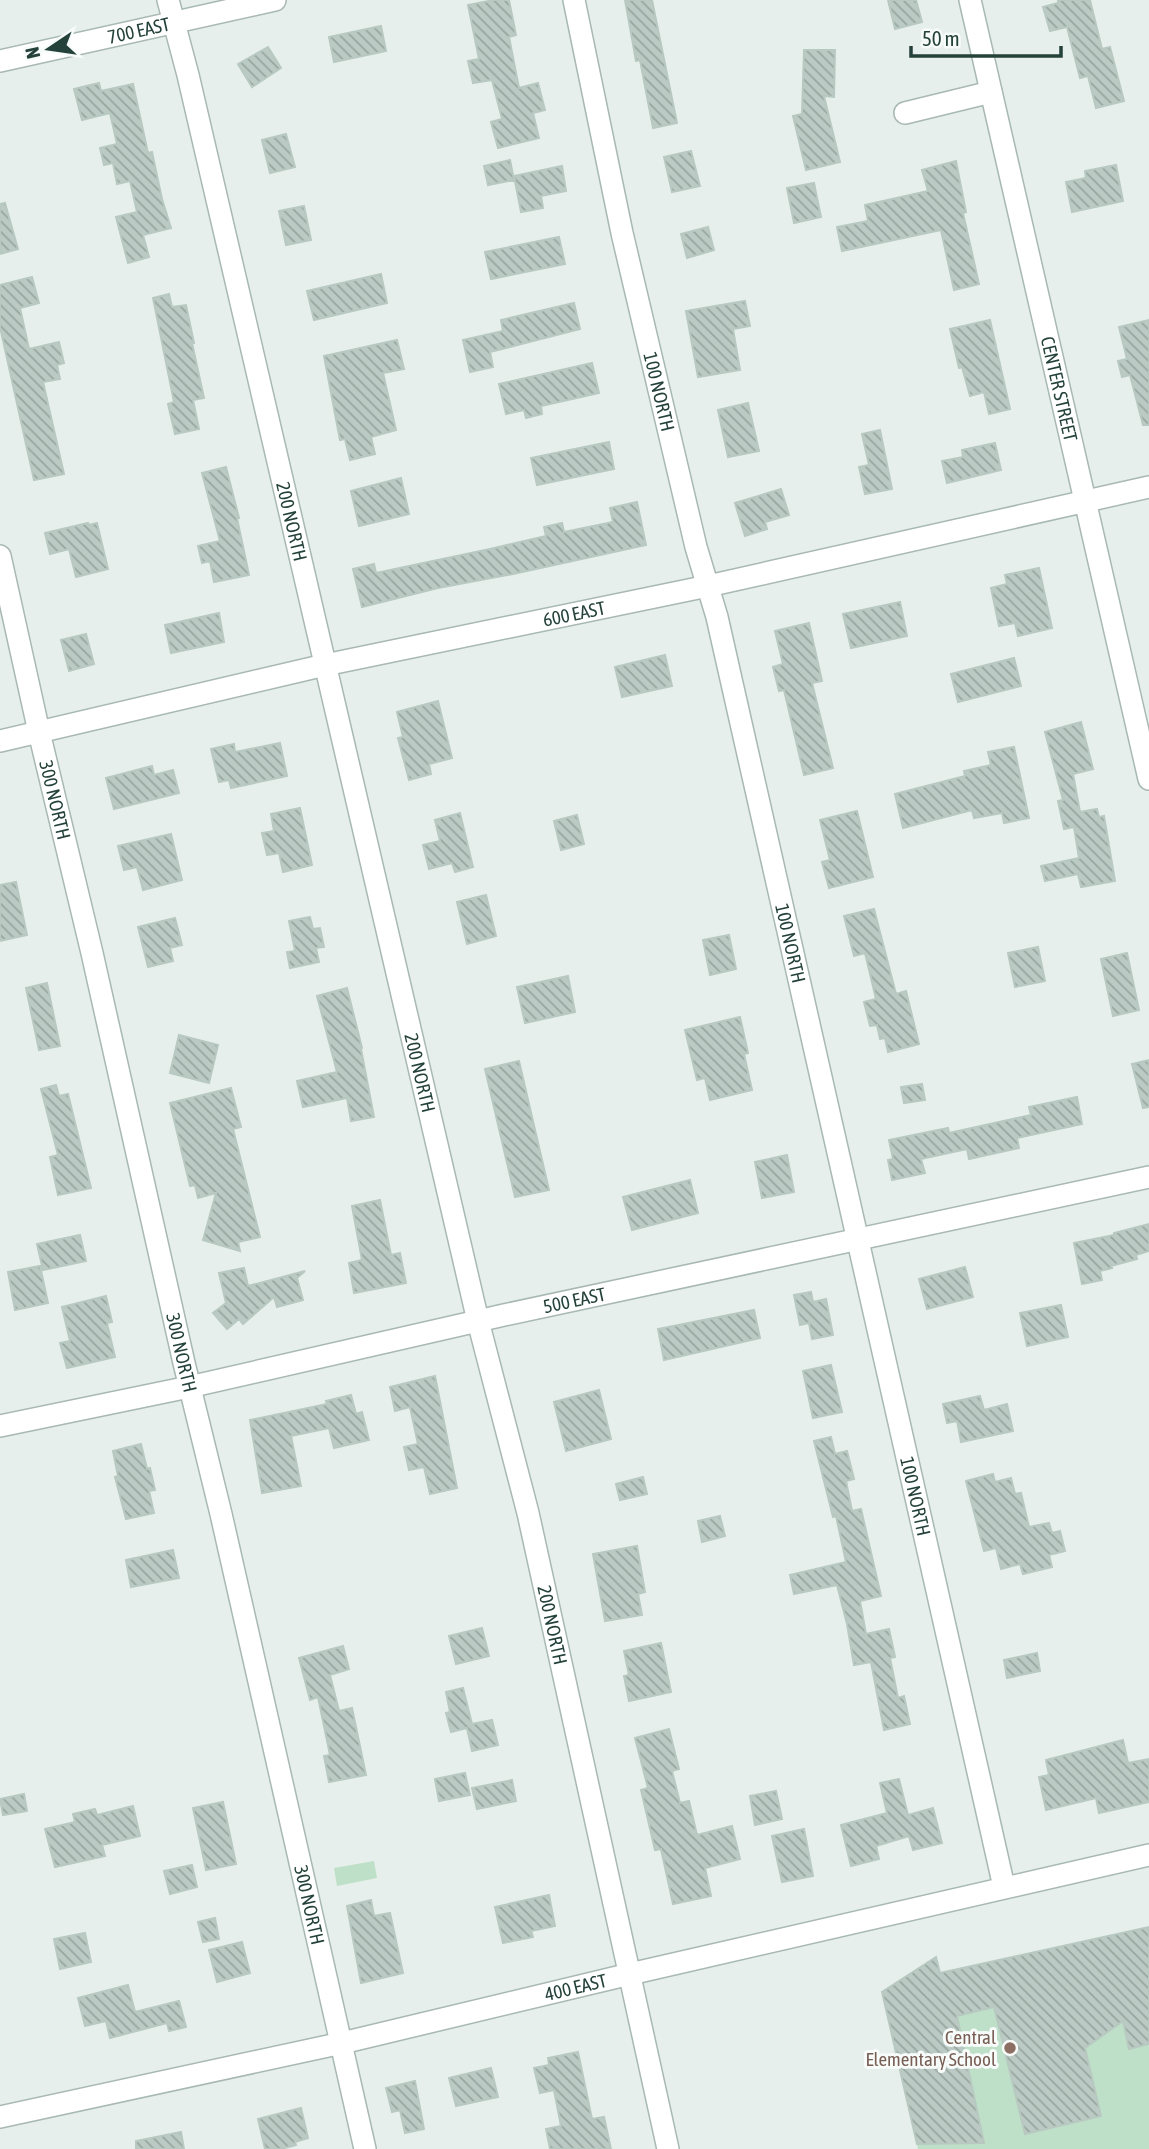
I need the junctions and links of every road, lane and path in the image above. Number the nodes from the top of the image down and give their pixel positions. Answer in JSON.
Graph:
{"nodes":[{"id":1,"x":169,"y":0,"type":"edge"},
{"id":2,"x":275,"y":0,"type":"edge"},
{"id":3,"x":574,"y":0,"type":"edge"},
{"id":4,"x":970,"y":0,"type":"edge"},
{"id":5,"x":174,"y":23,"type":"junction"},
{"id":6,"x":0,"y":61,"type":"edge"},
{"id":7,"x":991,"y":92,"type":"junction"},
{"id":8,"x":905,"y":113,"type":"dead end"},
{"id":9,"x":1149,"y":487,"type":"edge"},
{"id":10,"x":1085,"y":502,"type":"junction"},
{"id":11,"x":0,"y":556,"type":"edge"},
{"id":12,"x":708,"y":586,"type":"junction"},
{"id":13,"x":325,"y":666,"type":"junction"},
{"id":14,"x":39,"y":732,"type":"junction"},
{"id":15,"x":0,"y":741,"type":"edge"},
{"id":16,"x":1149,"y":779,"type":"edge"},
{"id":17,"x":1149,"y":1177,"type":"edge"},
{"id":18,"x":857,"y":1239,"type":"junction"},
{"id":19,"x":478,"y":1321,"type":"junction"},
{"id":20,"x":189,"y":1387,"type":"junction"},
{"id":21,"x":0,"y":1426,"type":"edge"},
{"id":22,"x":1149,"y":1855,"type":"edge"},
{"id":23,"x":1004,"y":1887,"type":"junction"},
{"id":24,"x":630,"y":1974,"type":"junction"},
{"id":25,"x":342,"y":2043,"type":"junction"},
{"id":26,"x":0,"y":2116,"type":"edge"},
{"id":27,"x":365,"y":2149,"type":"edge"},
{"id":28,"x":668,"y":2149,"type":"edge"}],
"edges":[{"from":1,"to":5,"type":"street","name":"200 NORTH"},
{"from":2,"to":5,"type":"street","name":"700 EAST"},
{"from":3,"to":12,"type":"street","name":"100 NORTH"},
{"from":4,"to":7,"type":"street","name":"CENTER STREET"},
{"from":5,"to":6,"type":"street","name":"700 EAST"},
{"from":5,"to":13,"type":"street","name":"200 NORTH"},
{"from":7,"to":8,"type":"street"},
{"from":7,"to":10,"type":"street","name":"CENTER STREET"},
{"from":9,"to":10,"type":"street","name":"600 EAST"},
{"from":10,"to":12,"type":"street","name":"600 EAST"},
{"from":10,"to":16,"type":"street","name":"CENTER STREET"},
{"from":11,"to":14,"type":"street","name":"300 NORTH"},
{"from":12,"to":13,"type":"street","name":"600 EAST"},
{"from":12,"to":18,"type":"street","name":"100 NORTH"},
{"from":13,"to":14,"type":"street","name":"600 EAST"},
{"from":13,"to":19,"type":"street","name":"200 NORTH"},
{"from":14,"to":15,"type":"street","name":"600 EAST"},
{"from":14,"to":20,"type":"street","name":"300 NORTH"},
{"from":17,"to":18,"type":"street","name":"500 EAST"},
{"from":18,"to":19,"type":"street","name":"500 EAST"},
{"from":18,"to":23,"type":"street","name":"100 NORTH"},
{"from":19,"to":20,"type":"street","name":"500 EAST"},
{"from":19,"to":24,"type":"street","name":"200 NORTH"},
{"from":20,"to":21,"type":"street","name":"500 EAST"},
{"from":20,"to":25,"type":"street","name":"300 NORTH"},
{"from":22,"to":23,"type":"street","name":"400 EAST"},
{"from":23,"to":24,"type":"street","name":"400 EAST"},
{"from":24,"to":25,"type":"street","name":"400 EAST"},
{"from":24,"to":28,"type":"street","name":"200 NORTH"},
{"from":25,"to":26,"type":"street","name":"400 EAST"},
{"from":25,"to":27,"type":"street","name":"300 NORTH"}]}
